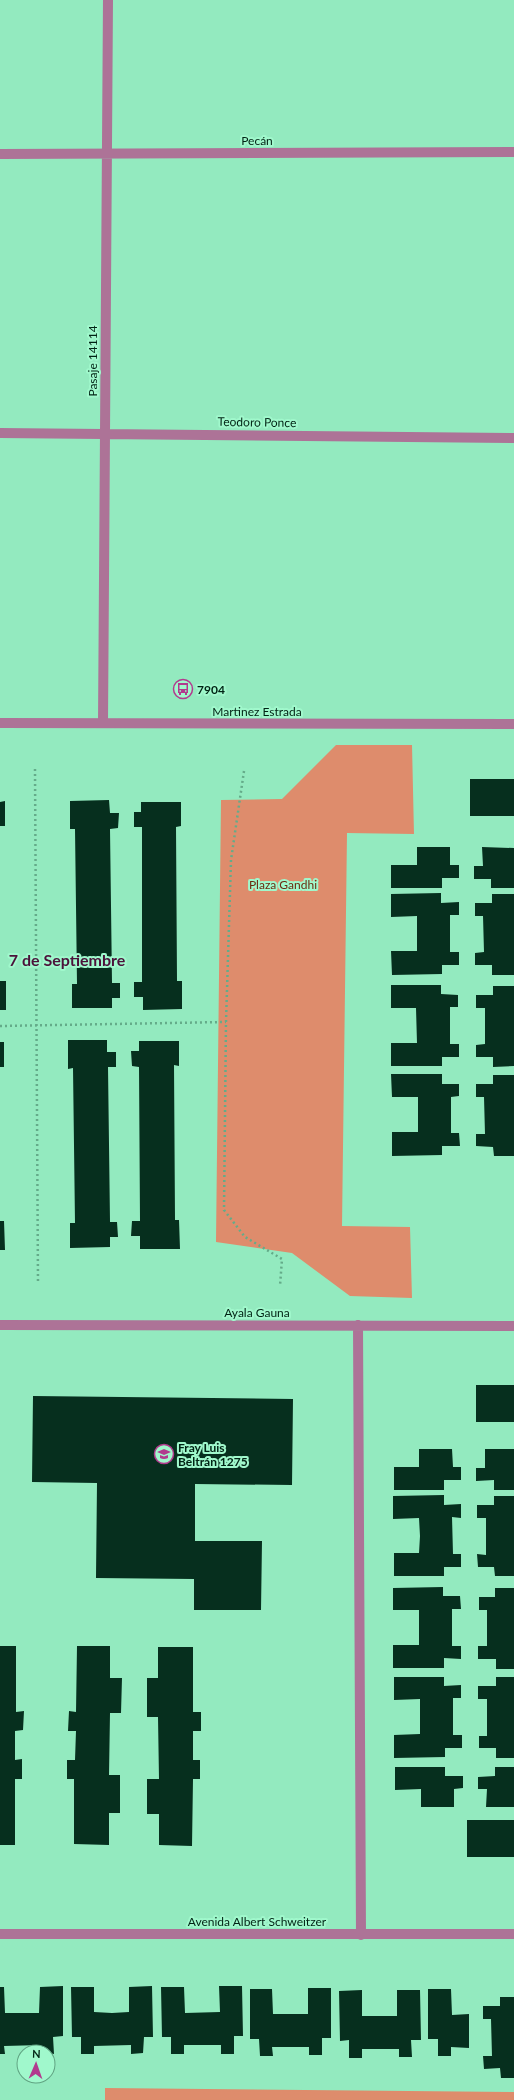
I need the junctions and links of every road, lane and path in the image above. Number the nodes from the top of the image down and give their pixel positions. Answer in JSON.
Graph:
{"nodes":[{"id":1,"x":108,"y":0,"type":"edge"},
{"id":2,"x":514,"y":152,"type":"edge"},
{"id":3,"x":0,"y":154,"type":"edge"},
{"id":4,"x":107,"y":154,"type":"junction"},
{"id":5,"x":0,"y":433,"type":"edge"},
{"id":6,"x":105,"y":434,"type":"junction"},
{"id":7,"x":514,"y":438,"type":"edge"},
{"id":8,"x":0,"y":723,"type":"edge"},
{"id":9,"x":103,"y":723,"type":"junction"},
{"id":10,"x":514,"y":724,"type":"edge"},
{"id":11,"x":35,"y":769,"type":"dead end"},
{"id":12,"x":244,"y":771,"type":"dead end"},
{"id":13,"x":226,"y":1022,"type":"junction"},
{"id":14,"x":0,"y":1026,"type":"edge"},
{"id":15,"x":36,"y":1026,"type":"junction"},
{"id":16,"x":38,"y":1283,"type":"dead end"},
{"id":17,"x":280,"y":1286,"type":"dead end"},
{"id":18,"x":0,"y":1325,"type":"edge"},
{"id":19,"x":358,"y":1325,"type":"junction"},
{"id":20,"x":514,"y":1326,"type":"edge"},
{"id":21,"x":0,"y":1934,"type":"edge"},
{"id":22,"x":514,"y":1934,"type":"edge"},
{"id":23,"x":361,"y":1935,"type":"junction"}],
"edges":[{"from":1,"to":4,"type":"street","name":"Pasaje 14114"},
{"from":2,"to":4,"type":"street","name":"Pecán"},
{"from":3,"to":4,"type":"street","name":"Pecán"},
{"from":4,"to":6,"type":"street","name":"Pasaje 14114"},
{"from":5,"to":6,"type":"street","name":"Teodoro Ponce"},
{"from":6,"to":7,"type":"street","name":"Teodoro Ponce"},
{"from":6,"to":9,"type":"street","name":"Pasaje 14114"},
{"from":8,"to":9,"type":"street","name":"Martinez Estrada"},
{"from":9,"to":10,"type":"street","name":"Martinez Estrada"},
{"from":11,"to":15,"type":"path"},
{"from":12,"to":13,"type":"path"},
{"from":13,"to":15,"type":"path"},
{"from":13,"to":17,"type":"path"},
{"from":14,"to":15,"type":"path"},
{"from":15,"to":16,"type":"path"},
{"from":18,"to":19,"type":"street","name":"Ayala Gauna"},
{"from":19,"to":20,"type":"street","name":"Ayala Gauna"},
{"from":19,"to":23,"type":"street"},
{"from":21,"to":23,"type":"street","name":"Avenida Albert Schweitzer"},
{"from":22,"to":23,"type":"street","name":"Avenida Albert Schweitzer"}]}
